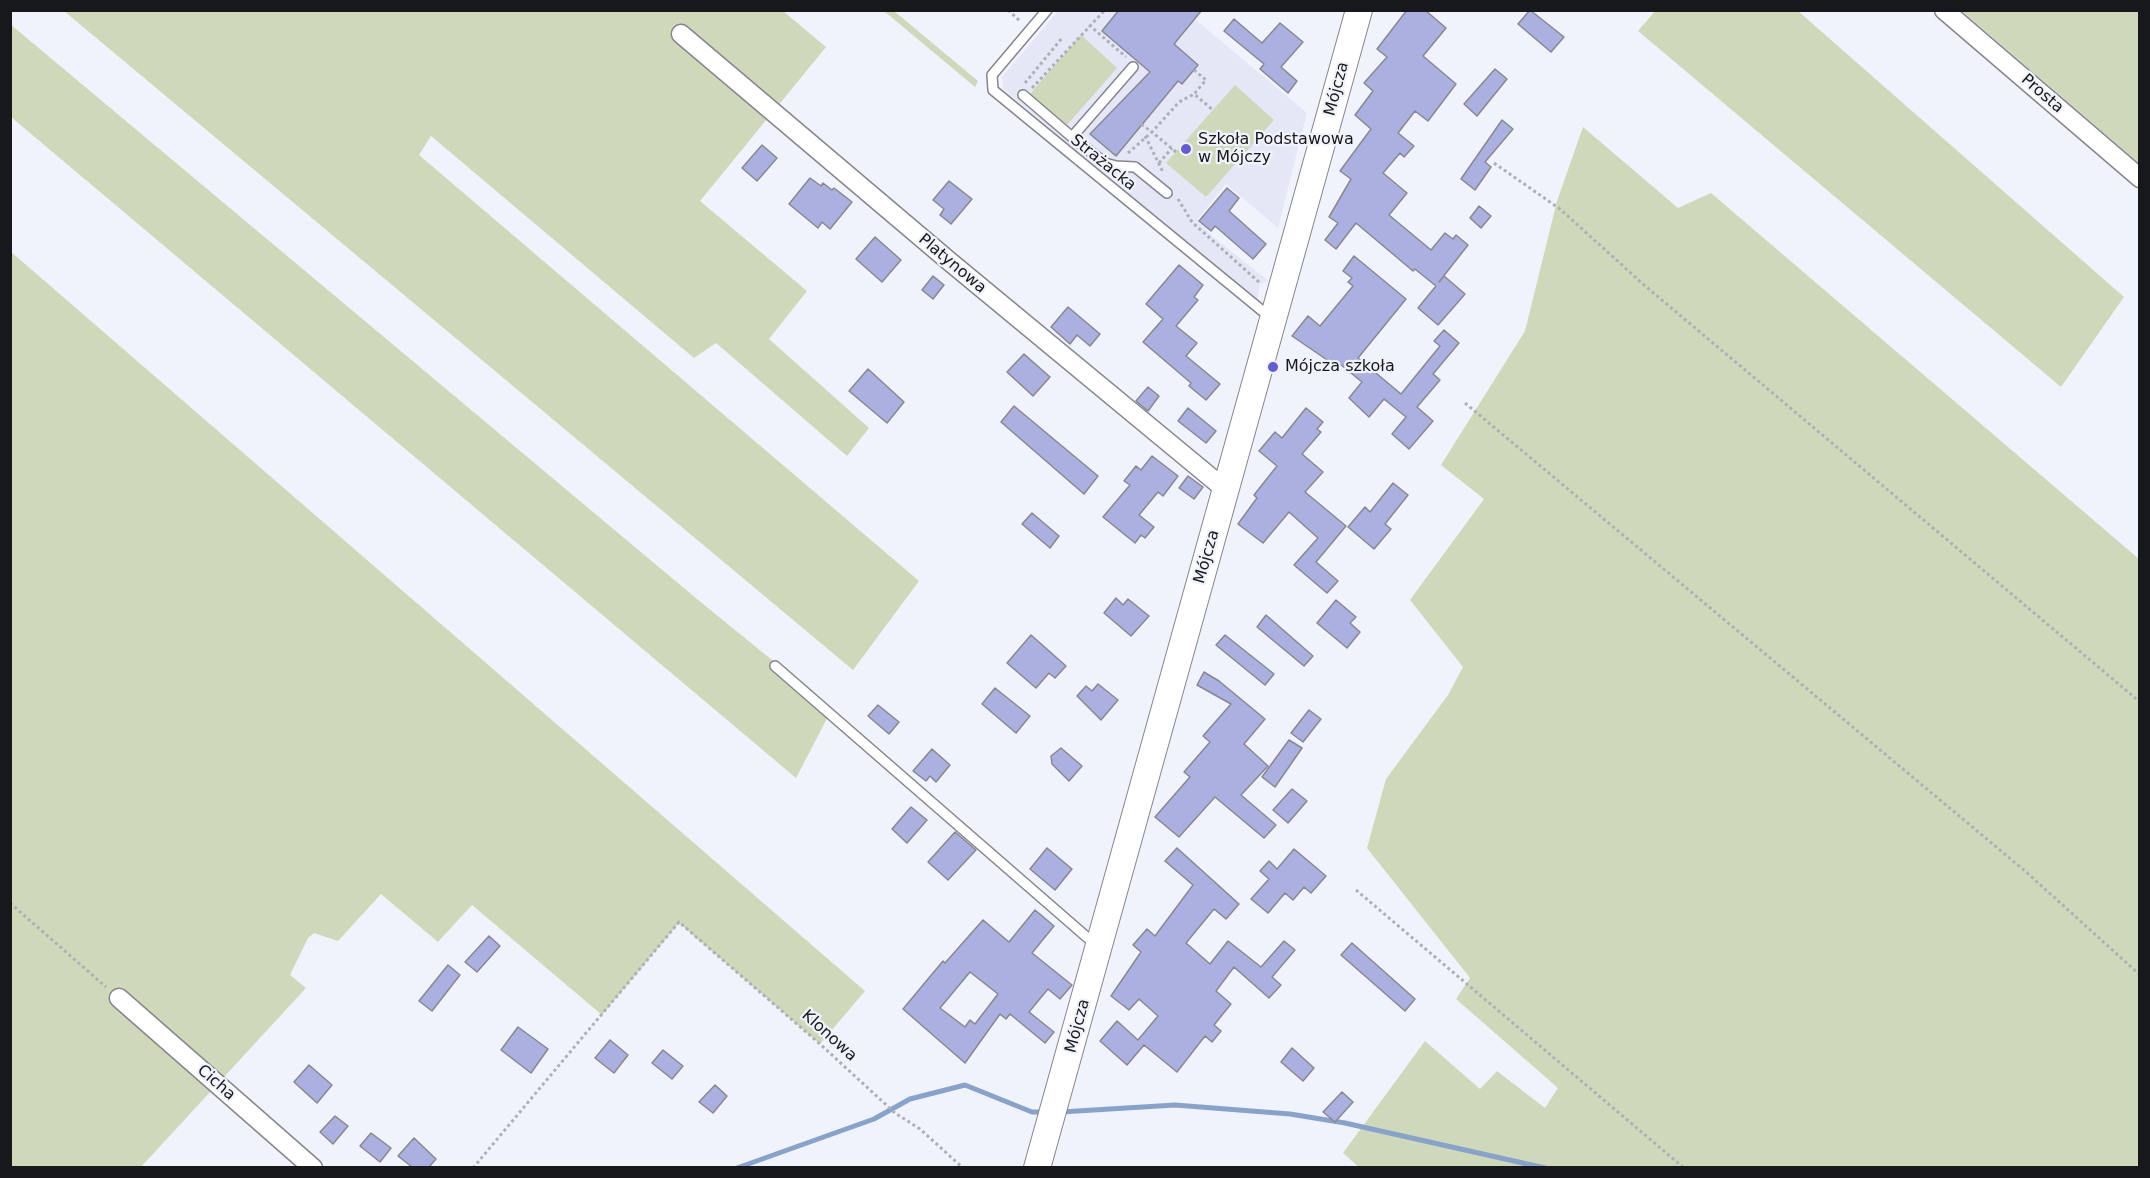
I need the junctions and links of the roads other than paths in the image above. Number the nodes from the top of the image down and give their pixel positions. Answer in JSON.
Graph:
{"nodes":[{"id":1,"x":1359,"y":10,"type":"edge"},
{"id":2,"x":1944,"y":10,"type":"edge"},
{"id":3,"x":1046,"y":11,"type":"edge"},
{"id":4,"x":681,"y":34,"type":"dead end"},
{"id":5,"x":1133,"y":67,"type":"road end"},
{"id":6,"x":1024,"y":95,"type":"road end"},
{"id":7,"x":1072,"y":137,"type":"junction"},
{"id":8,"x":2139,"y":178,"type":"edge"},
{"id":9,"x":1171,"y":194,"type":"road end"},
{"id":10,"x":1273,"y":320,"type":"junction"},
{"id":11,"x":1226,"y":490,"type":"junction"},
{"id":12,"x":775,"y":666,"type":"dead end"},
{"id":13,"x":1099,"y":947,"type":"junction"},
{"id":14,"x":119,"y":998,"type":"road end"},
{"id":15,"x":313,"y":1167,"type":"edge"},
{"id":16,"x":1037,"y":1167,"type":"edge"}],
"edges":[{"from":1,"to":10,"type":"street","name":"Mójcza"},
{"from":2,"to":8,"type":"street","name":"Prosta"},
{"from":3,"to":10,"type":"lane","name":"Strażacka"},
{"from":4,"to":11,"type":"street","name":"Platynowa"},
{"from":5,"to":7,"type":"lane"},
{"from":6,"to":7,"type":"lane"},
{"from":7,"to":9,"type":"lane"},
{"from":10,"to":11,"type":"street","name":"Mójcza"},
{"from":11,"to":13,"type":"street","name":"Mójcza"},
{"from":12,"to":13,"type":"lane"},
{"from":13,"to":16,"type":"street","name":"Mójcza"},
{"from":14,"to":15,"type":"street","name":"Cicha"}]}
